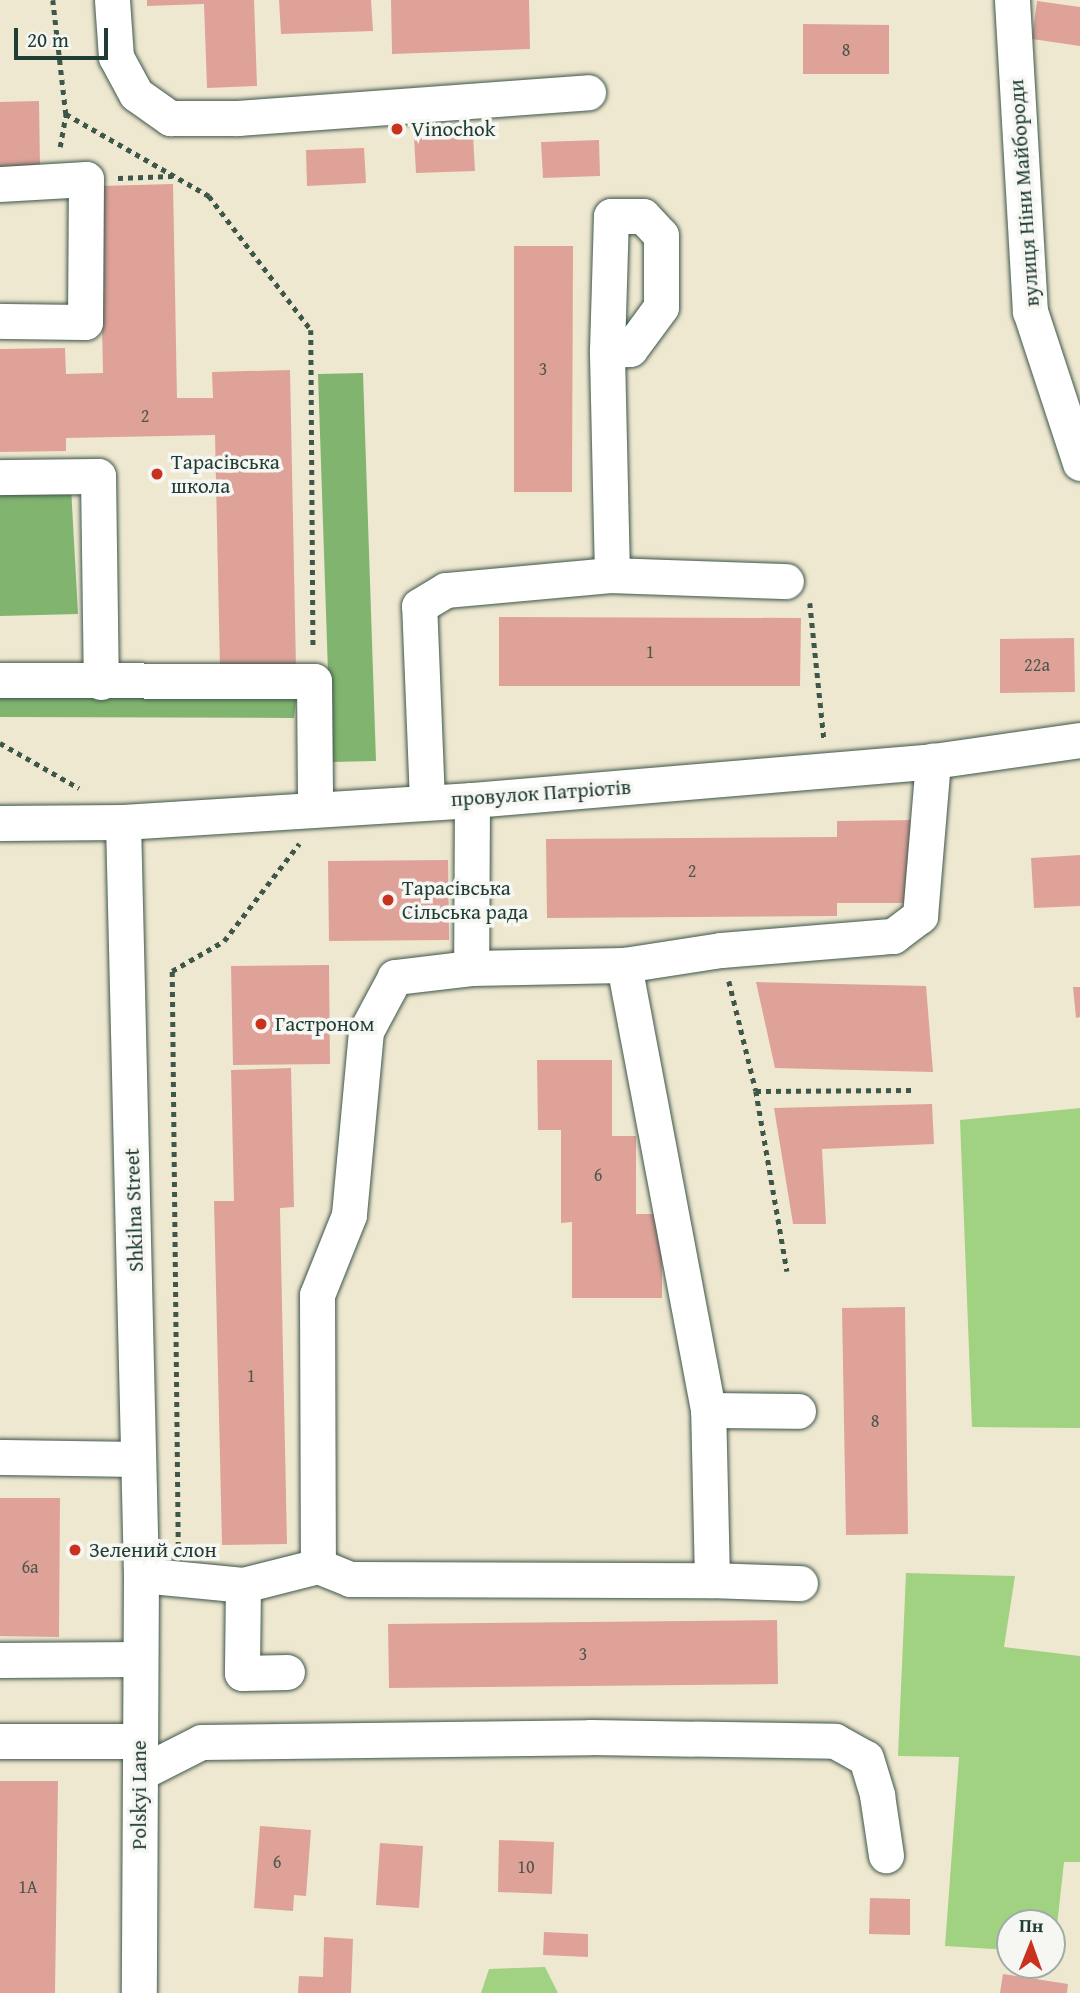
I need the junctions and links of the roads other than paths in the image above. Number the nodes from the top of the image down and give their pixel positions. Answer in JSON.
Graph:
{"nodes":[{"id":1,"x":112,"y":0,"type":"edge"},
{"id":2,"x":1012,"y":0,"type":"edge"},
{"id":3,"x":588,"y":92,"type":"dead end"},
{"id":4,"x":0,"y":184,"type":"edge"},
{"id":5,"x":0,"y":321,"type":"edge"},
{"id":6,"x":607,"y":350,"type":"dead end"},
{"id":7,"x":1072,"y":419,"type":"edge"},
{"id":8,"x":1080,"y":463,"type":"edge"},
{"id":9,"x":0,"y":477,"type":"edge"},
{"id":10,"x":612,"y":575,"type":"junction"},
{"id":11,"x":786,"y":581,"type":"road end"},
{"id":12,"x":0,"y":680,"type":"edge"},
{"id":13,"x":101,"y":682,"type":"junction"},
{"id":14,"x":1080,"y":740,"type":"edge"},
{"id":15,"x":933,"y":761,"type":"junction"},
{"id":16,"x":472,"y":800,"type":"junction"},
{"id":17,"x":427,"y":801,"type":"junction"},
{"id":18,"x":315,"y":807,"type":"junction"},
{"id":19,"x":123,"y":822,"type":"junction"},
{"id":20,"x":0,"y":823,"type":"edge"},
{"id":21,"x":624,"y":965,"type":"junction"},
{"id":22,"x":471,"y":968,"type":"junction"},
{"id":23,"x":708,"y":1410,"type":"junction"},
{"id":24,"x":797,"y":1412,"type":"dead end"},
{"id":25,"x":0,"y":1457,"type":"edge"},
{"id":26,"x":138,"y":1459,"type":"junction"},
{"id":27,"x":318,"y":1566,"type":"junction"},
{"id":28,"x":712,"y":1580,"type":"junction"},
{"id":29,"x":800,"y":1583,"type":"dead end"},
{"id":30,"x":243,"y":1586,"type":"junction"},
{"id":31,"x":140,"y":1587,"type":"junction"},
{"id":32,"x":139,"y":1659,"type":"junction"},
{"id":33,"x":0,"y":1660,"type":"edge"},
{"id":34,"x":286,"y":1672,"type":"dead end"},
{"id":35,"x":0,"y":1741,"type":"edge"},
{"id":36,"x":139,"y":1757,"type":"junction"},
{"id":37,"x":886,"y":1855,"type":"dead end"},
{"id":38,"x":139,"y":1993,"type":"edge"}],
"edges":[{"from":1,"to":3,"type":"street"},
{"from":2,"to":7,"type":"street","name":"вулиця Ніни Майбороди"},
{"from":4,"to":5,"type":"street"},
{"from":6,"to":10,"type":"street"},
{"from":7,"to":8,"type":"street","name":"вулиця Ніни Майбороди"},
{"from":9,"to":13,"type":"street"},
{"from":10,"to":11,"type":"street"},
{"from":10,"to":17,"type":"street"},
{"from":12,"to":13,"type":"street"},
{"from":13,"to":18,"type":"street"},
{"from":14,"to":15,"type":"street","name":"провулок Патріотів"},
{"from":15,"to":16,"type":"street","name":"провулок Патріотів"},
{"from":15,"to":21,"type":"street"},
{"from":16,"to":17,"type":"street","name":"провулок Патріотів"},
{"from":16,"to":22,"type":"street"},
{"from":17,"to":18,"type":"street","name":"провулок Патріотів"},
{"from":18,"to":19,"type":"street","name":"провулок Патріотів"},
{"from":19,"to":20,"type":"street","name":"провулок Патріотів"},
{"from":19,"to":26,"type":"street","name":"Shkilna Street"},
{"from":21,"to":22,"type":"street"},
{"from":21,"to":23,"type":"street"},
{"from":22,"to":27,"type":"street"},
{"from":23,"to":24,"type":"street"},
{"from":23,"to":28,"type":"street"},
{"from":25,"to":26,"type":"street"},
{"from":26,"to":31,"type":"street","name":"Shkilna Street"},
{"from":27,"to":28,"type":"street"},
{"from":27,"to":30,"type":"street"},
{"from":28,"to":29,"type":"street"},
{"from":30,"to":31,"type":"street"},
{"from":30,"to":34,"type":"street"},
{"from":31,"to":32,"type":"street","name":"Polskyi Lane"},
{"from":32,"to":33,"type":"street"},
{"from":32,"to":36,"type":"street","name":"Polskyi Lane"},
{"from":35,"to":36,"type":"street"},
{"from":36,"to":37,"type":"street"},
{"from":36,"to":38,"type":"street","name":"Polskyi Lane"}]}
